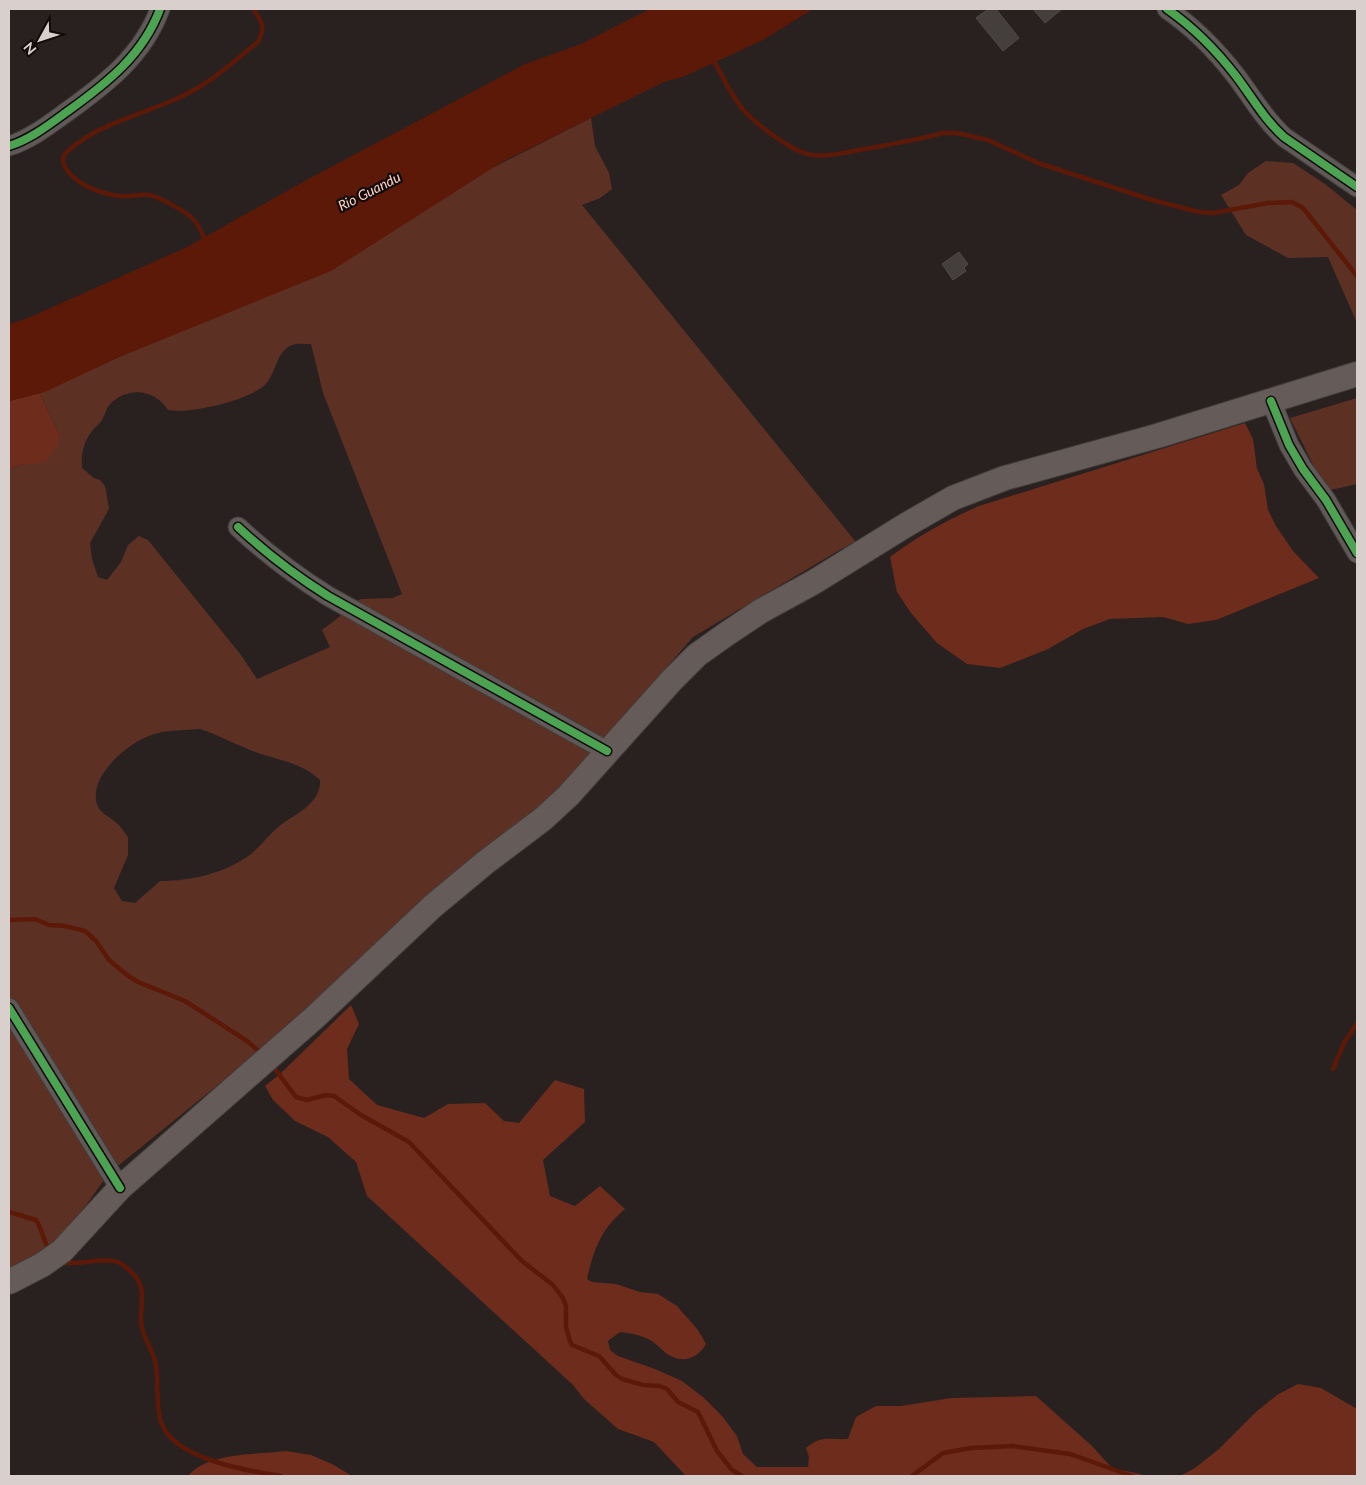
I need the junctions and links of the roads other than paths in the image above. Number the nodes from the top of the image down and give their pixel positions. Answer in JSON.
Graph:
{"nodes":[{"id":1,"x":160,"y":9,"type":"edge"},
{"id":2,"x":1167,"y":9,"type":"edge"},
{"id":3,"x":9,"y":146,"type":"edge"},
{"id":4,"x":1357,"y":187,"type":"edge"},
{"id":5,"x":1357,"y":374,"type":"edge"},
{"id":6,"x":1271,"y":401,"type":"junction"},
{"id":7,"x":238,"y":526,"type":"dead end"},
{"id":8,"x":1357,"y":553,"type":"edge"},
{"id":9,"x":607,"y":751,"type":"junction"},
{"id":10,"x":9,"y":1008,"type":"edge"},
{"id":11,"x":120,"y":1188,"type":"junction"},
{"id":12,"x":9,"y":1282,"type":"edge"}],
"edges":[{"from":1,"to":3,"type":"street"},
{"from":2,"to":4,"type":"street"},
{"from":5,"to":6,"type":"main road"},
{"from":6,"to":8,"type":"street"},
{"from":6,"to":9,"type":"main road"},
{"from":7,"to":9,"type":"street"},
{"from":9,"to":11,"type":"main road"},
{"from":10,"to":11,"type":"street"},
{"from":11,"to":12,"type":"main road"}]}
